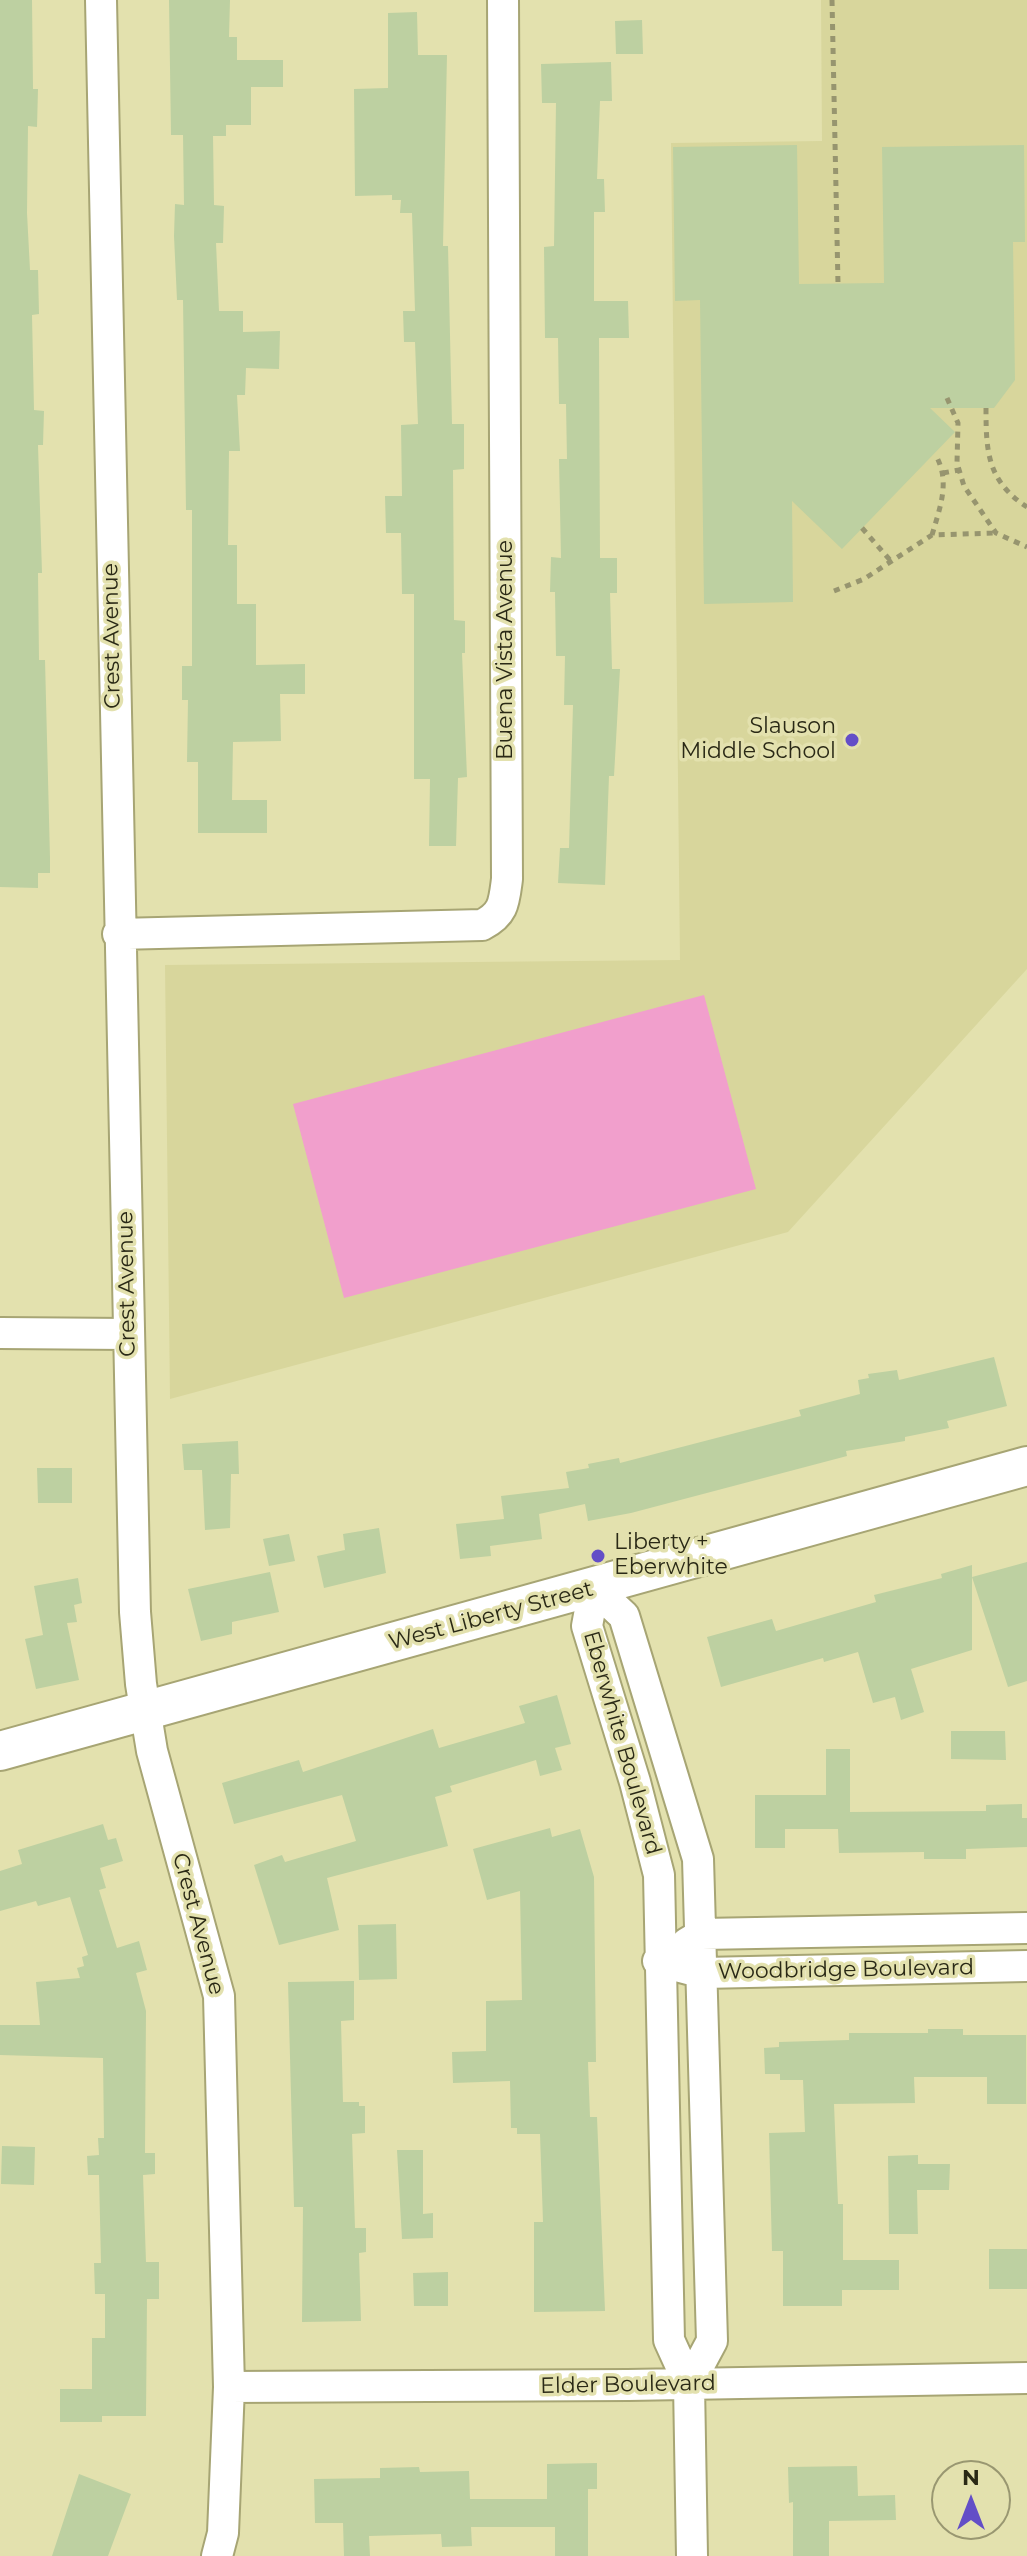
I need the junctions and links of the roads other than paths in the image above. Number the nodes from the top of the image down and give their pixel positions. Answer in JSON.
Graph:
{"nodes":[{"id":1,"x":101,"y":0,"type":"edge"},
{"id":2,"x":503,"y":0,"type":"edge"},
{"id":3,"x":118,"y":934,"type":"junction"},
{"id":4,"x":0,"y":1333,"type":"edge"},
{"id":5,"x":128,"y":1334,"type":"junction"},
{"id":6,"x":1027,"y":1466,"type":"edge"},
{"id":7,"x":594,"y":1588,"type":"junction"},
{"id":8,"x":146,"y":1710,"type":"junction"},
{"id":9,"x":0,"y":1751,"type":"edge"},
{"id":10,"x":1027,"y":1928,"type":"edge"},
{"id":11,"x":702,"y":1934,"type":"junction"},
{"id":12,"x":658,"y":1961,"type":"junction"},
{"id":13,"x":1027,"y":1966,"type":"edge"},
{"id":14,"x":703,"y":1973,"type":"junction"},
{"id":15,"x":1027,"y":2378,"type":"edge"},
{"id":16,"x":689,"y":2384,"type":"junction"},
{"id":17,"x":229,"y":2387,"type":"junction"},
{"id":18,"x":217,"y":2556,"type":"edge"},
{"id":19,"x":692,"y":2556,"type":"edge"}],
"edges":[{"from":1,"to":3,"type":"street","name":"Crest Avenue"},
{"from":2,"to":3,"type":"street","name":"Buena Vista Avenue"},
{"from":3,"to":5,"type":"street","name":"Crest Avenue"},
{"from":4,"to":5,"type":"street"},
{"from":5,"to":8,"type":"street","name":"Crest Avenue"},
{"from":6,"to":7,"type":"main road","name":"West Liberty Street"},
{"from":7,"to":8,"type":"main road","name":"West Liberty Street"},
{"from":7,"to":11,"type":"street","name":"Eberwhite Boulevard"},
{"from":7,"to":12,"type":"street","name":"Eberwhite Boulevard"},
{"from":8,"to":9,"type":"main road","name":"West Liberty Street"},
{"from":8,"to":17,"type":"street","name":"Crest Avenue"},
{"from":10,"to":11,"type":"street","name":"Woodbridge Boulevard"},
{"from":11,"to":12,"type":"street","name":"Woodbridge Boulevard"},
{"from":11,"to":14,"type":"street","name":"Eberwhite Boulevard"},
{"from":12,"to":14,"type":"street","name":"Woodbridge Boulevard"},
{"from":12,"to":16,"type":"street","name":"Eberwhite Boulevard"},
{"from":13,"to":14,"type":"street","name":"Woodbridge Boulevard"},
{"from":14,"to":16,"type":"street","name":"Eberwhite Boulevard"},
{"from":15,"to":16,"type":"street","name":"Elder Boulevard"},
{"from":16,"to":17,"type":"street","name":"Elder Boulevard"},
{"from":16,"to":19,"type":"street","name":"Eberwhite Boulevard"},
{"from":17,"to":18,"type":"street","name":"Crest Avenue"}]}
